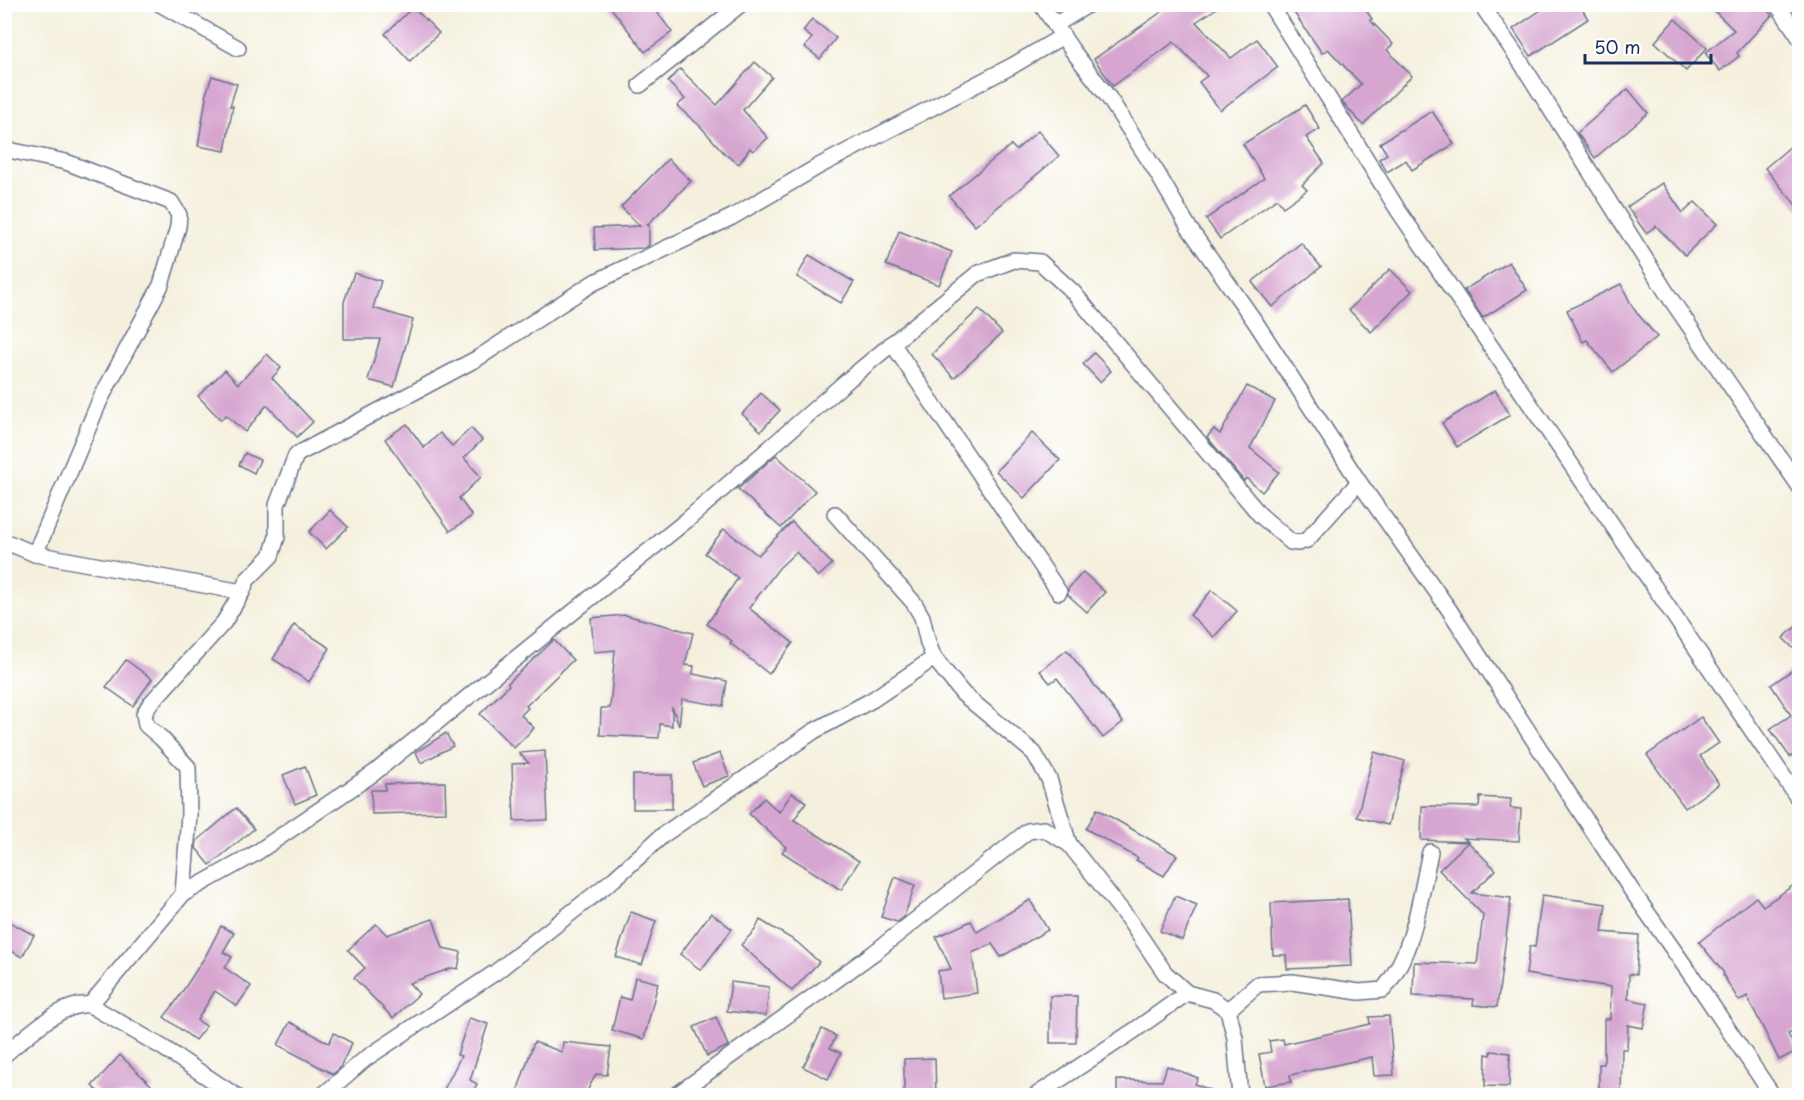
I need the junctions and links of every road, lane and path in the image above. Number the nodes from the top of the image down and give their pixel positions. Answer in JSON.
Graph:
{"nodes":[{"id":1,"x":160,"y":4,"type":"edge"},
{"id":2,"x":741,"y":4,"type":"edge"},
{"id":3,"x":1041,"y":4,"type":"edge"},
{"id":4,"x":1089,"y":4,"type":"edge"},
{"id":5,"x":1270,"y":4,"type":"edge"},
{"id":6,"x":1481,"y":4,"type":"edge"},
{"id":7,"x":1777,"y":4,"type":"edge"},
{"id":8,"x":1059,"y":31,"type":"junction"},
{"id":9,"x":1800,"y":38,"type":"edge"},
{"id":10,"x":238,"y":48,"type":"dead end"},
{"id":11,"x":640,"y":85,"type":"dead end"},
{"id":12,"x":4,"y":149,"type":"edge"},
{"id":13,"x":892,"y":343,"type":"junction"},
{"id":14,"x":1359,"y":482,"type":"junction"},
{"id":15,"x":1800,"y":488,"type":"edge"},
{"id":16,"x":835,"y":514,"type":"dead end"},
{"id":17,"x":4,"y":541,"type":"edge"},
{"id":18,"x":35,"y":554,"type":"junction"},
{"id":19,"x":1059,"y":591,"type":"dead end"},
{"id":20,"x":242,"y":592,"type":"junction"},
{"id":21,"x":934,"y":658,"type":"junction"},
{"id":22,"x":1800,"y":801,"type":"edge"},
{"id":23,"x":1069,"y":844,"type":"junction"},
{"id":24,"x":1430,"y":852,"type":"dead end"},
{"id":25,"x":183,"y":894,"type":"junction"},
{"id":26,"x":1187,"y":993,"type":"junction"},
{"id":27,"x":90,"y":1005,"type":"junction"},
{"id":28,"x":1228,"y":1010,"type":"junction"},
{"id":29,"x":4,"y":1054,"type":"edge"},
{"id":30,"x":236,"y":1095,"type":"edge"},
{"id":31,"x":322,"y":1095,"type":"edge"},
{"id":32,"x":675,"y":1095,"type":"edge"},
{"id":33,"x":1035,"y":1095,"type":"edge"},
{"id":34,"x":1240,"y":1095,"type":"edge"},
{"id":35,"x":1773,"y":1095,"type":"edge"}],
"edges":[{"from":1,"to":10,"type":"street"},
{"from":2,"to":11,"type":"street"},
{"from":3,"to":8,"type":"street"},
{"from":4,"to":8,"type":"street"},
{"from":5,"to":22,"type":"street"},
{"from":6,"to":15,"type":"street"},
{"from":7,"to":9,"type":"street"},
{"from":8,"to":14,"type":"street"},
{"from":8,"to":20,"type":"street"},
{"from":12,"to":18,"type":"street"},
{"from":13,"to":14,"type":"street"},
{"from":13,"to":19,"type":"street"},
{"from":13,"to":25,"type":"street"},
{"from":14,"to":35,"type":"street"},
{"from":16,"to":21,"type":"street"},
{"from":17,"to":18,"type":"street"},
{"from":18,"to":20,"type":"street"},
{"from":20,"to":25,"type":"street"},
{"from":21,"to":23,"type":"street"},
{"from":21,"to":31,"type":"street"},
{"from":23,"to":26,"type":"street"},
{"from":23,"to":32,"type":"street"},
{"from":24,"to":28,"type":"street"},
{"from":25,"to":27,"type":"street"},
{"from":26,"to":28,"type":"street"},
{"from":26,"to":33,"type":"street"},
{"from":27,"to":29,"type":"street"},
{"from":27,"to":30,"type":"street"},
{"from":28,"to":34,"type":"street"}]}
